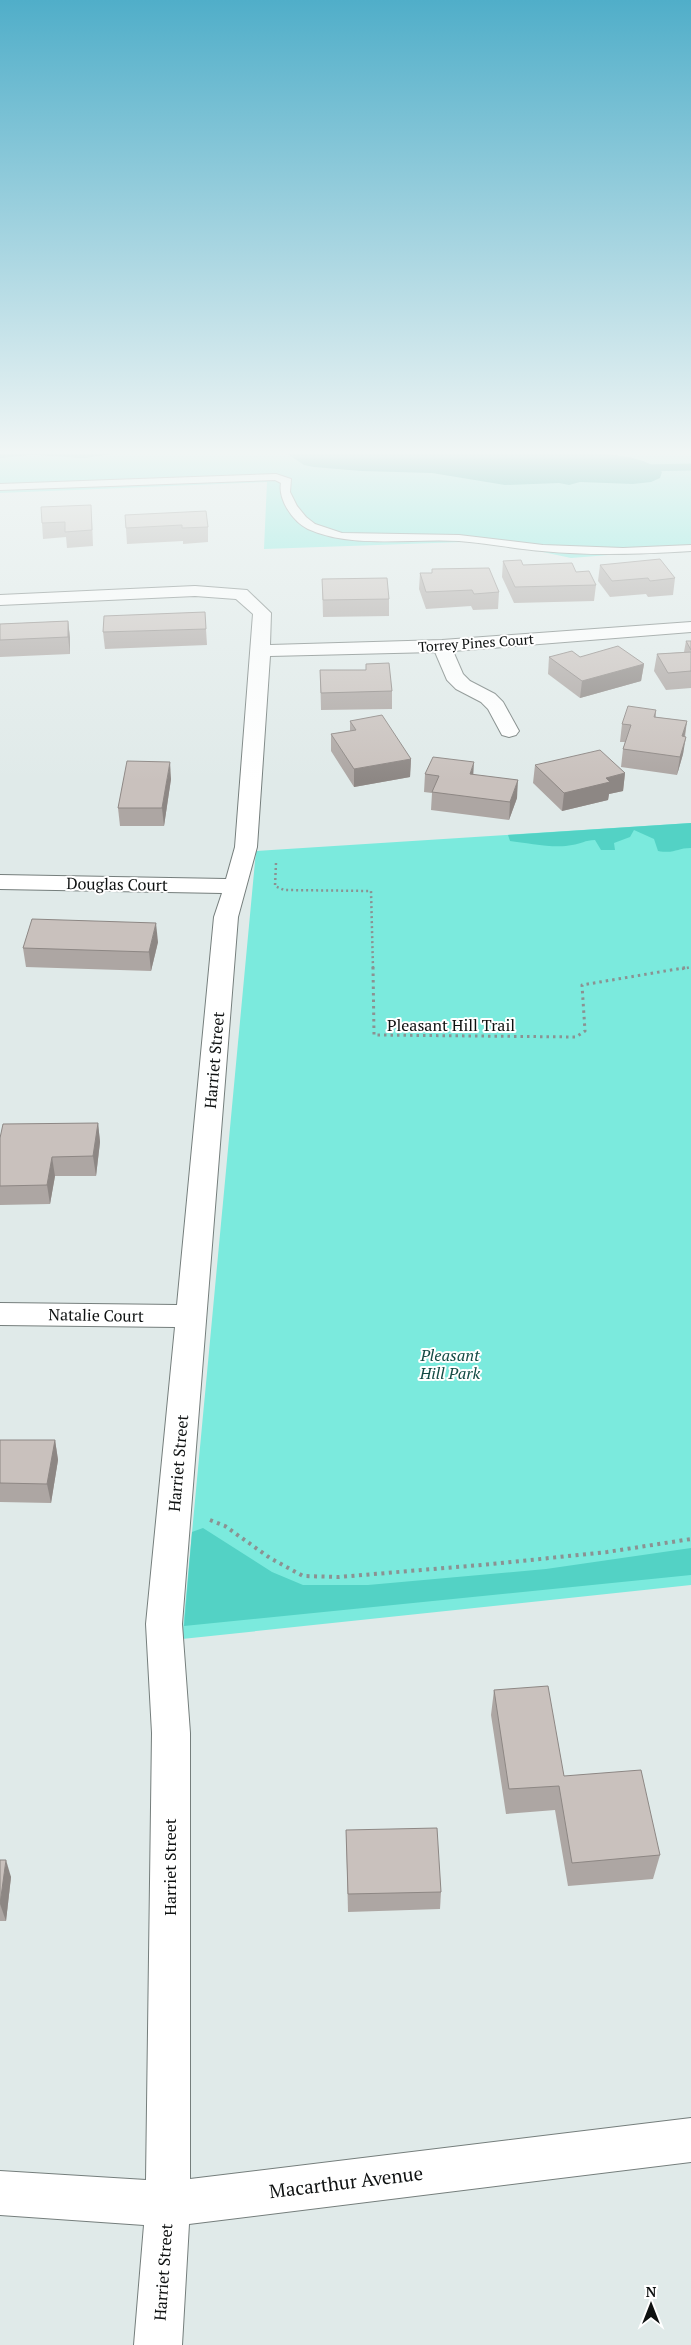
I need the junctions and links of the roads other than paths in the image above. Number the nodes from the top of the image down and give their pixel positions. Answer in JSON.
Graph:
{"nodes":[{"id":1,"x":0,"y":600,"type":"edge"},
{"id":2,"x":691,"y":627,"type":"edge"},
{"id":3,"x":442,"y":646,"type":"junction"},
{"id":4,"x":261,"y":651,"type":"junction"},
{"id":5,"x":509,"y":732,"type":"dead end"},
{"id":6,"x":0,"y":882,"type":"edge"},
{"id":7,"x":235,"y":886,"type":"junction"},
{"id":8,"x":0,"y":1314,"type":"edge"},
{"id":9,"x":191,"y":1316,"type":"junction"},
{"id":10,"x":691,"y":2140,"type":"edge"},
{"id":11,"x":0,"y":2193,"type":"edge"},
{"id":12,"x":168,"y":2204,"type":"junction"},
{"id":13,"x":158,"y":2345,"type":"edge"}],
"edges":[{"from":1,"to":4,"type":"street","name":"Harriet Street"},
{"from":2,"to":3,"type":"street","name":"Torrey Pines Court"},
{"from":3,"to":4,"type":"street","name":"Torrey Pines Court"},
{"from":3,"to":5,"type":"street"},
{"from":4,"to":7,"type":"street","name":"Harriet Street"},
{"from":6,"to":7,"type":"street","name":"Douglas Court"},
{"from":7,"to":9,"type":"street","name":"Harriet Street"},
{"from":8,"to":9,"type":"street","name":"Natalie Court"},
{"from":9,"to":12,"type":"street","name":"Harriet Street"},
{"from":10,"to":12,"type":"street","name":"Macarthur Avenue"},
{"from":11,"to":12,"type":"street","name":"Macarthur Avenue"},
{"from":12,"to":13,"type":"street","name":"Harriet Street"}]}
